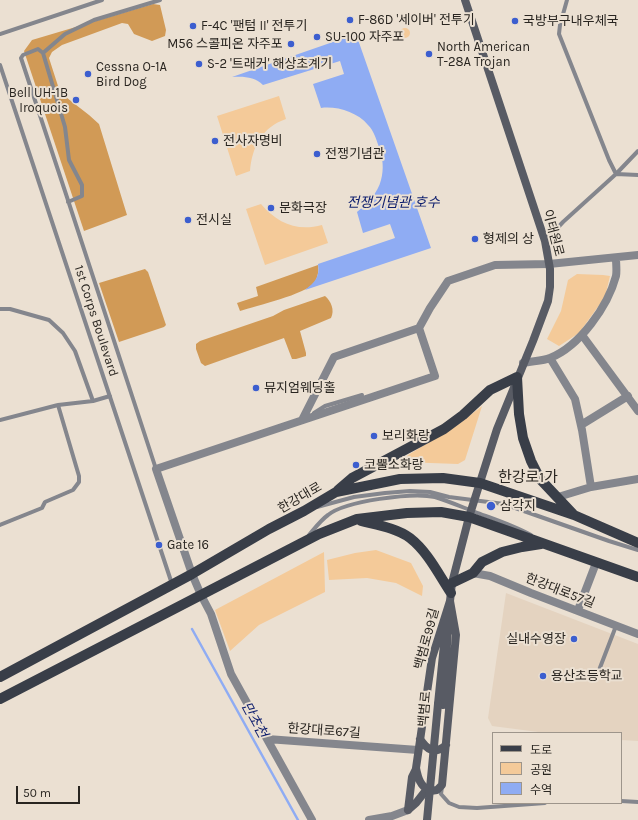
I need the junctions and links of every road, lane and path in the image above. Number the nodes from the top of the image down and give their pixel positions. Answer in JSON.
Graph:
{"nodes":[{"id":1,"x":102,"y":0,"type":"edge"},
{"id":2,"x":160,"y":0,"type":"edge"},
{"id":3,"x":465,"y":0,"type":"edge"},
{"id":4,"x":566,"y":0,"type":"edge"},
{"id":5,"x":0,"y":34,"type":"edge"},
{"id":6,"x":43,"y":53,"type":"junction"},
{"id":7,"x":0,"y":65,"type":"edge"},
{"id":8,"x":638,"y":151,"type":"edge"},
{"id":9,"x":616,"y":174,"type":"junction"},
{"id":10,"x":638,"y":175,"type":"edge"},
{"id":11,"x":68,"y":202,"type":"junction"},
{"id":12,"x":545,"y":241,"type":"junction"},
{"id":13,"x":638,"y":256,"type":"edge"},
{"id":14,"x":616,"y":258,"type":"junction"},
{"id":15,"x":549,"y":264,"type":"junction"},
{"id":16,"x":0,"y":309,"type":"edge"},
{"id":17,"x":419,"y":328,"type":"junction"},
{"id":18,"x":582,"y":335,"type":"junction"},
{"id":19,"x":550,"y":358,"type":"junction"},
{"id":20,"x":523,"y":363,"type":"junction"},
{"id":21,"x":517,"y":377,"type":"junction"},
{"id":22,"x":362,"y":395,"type":"dead end"},
{"id":23,"x":110,"y":396,"type":"junction"},
{"id":24,"x":628,"y":396,"type":"junction"},
{"id":25,"x":93,"y":401,"type":"junction"},
{"id":26,"x":58,"y":404,"type":"junction"},
{"id":27,"x":638,"y":411,"type":"edge"},
{"id":28,"x":0,"y":420,"type":"edge"},
{"id":29,"x":302,"y":420,"type":"junction"},
{"id":30,"x":581,"y":426,"type":"junction"},
{"id":31,"x":156,"y":469,"type":"junction"},
{"id":32,"x":638,"y":479,"type":"edge"},
{"id":33,"x":480,"y":483,"type":"junction"},
{"id":34,"x":591,"y":487,"type":"junction"},
{"id":35,"x":336,"y":492,"type":"junction"},
{"id":36,"x":558,"y":497,"type":"junction"},
{"id":37,"x":474,"y":500,"type":"junction"},
{"id":38,"x":304,"y":511,"type":"junction"},
{"id":39,"x":470,"y":513,"type":"junction"},
{"id":40,"x":574,"y":515,"type":"junction"},
{"id":41,"x":357,"y":519,"type":"junction"},
{"id":42,"x":0,"y":526,"type":"edge"},
{"id":43,"x":638,"y":543,"type":"edge"},
{"id":44,"x":301,"y":544,"type":"junction"},
{"id":45,"x":543,"y":544,"type":"junction"},
{"id":46,"x":557,"y":548,"type":"junction"},
{"id":47,"x":638,"y":550,"type":"edge"},
{"id":48,"x":596,"y":563,"type":"junction"},
{"id":49,"x":473,"y":573,"type":"junction"},
{"id":50,"x":192,"y":574,"type":"junction"},
{"id":51,"x":638,"y":577,"type":"edge"},
{"id":52,"x":172,"y":584,"type":"junction"},
{"id":53,"x":451,"y":592,"type":"junction"},
{"id":54,"x":201,"y":595,"type":"junction"},
{"id":55,"x":578,"y":610,"type":"junction"},
{"id":56,"x":616,"y":625,"type":"junction"},
{"id":57,"x":638,"y":634,"type":"edge"},
{"id":58,"x":0,"y":676,"type":"edge"},
{"id":59,"x":596,"y":678,"type":"dead end"},
{"id":60,"x":0,"y":699,"type":"edge"},
{"id":61,"x":440,"y":704,"type":"junction"},
{"id":62,"x":267,"y":739,"type":"junction"},
{"id":63,"x":420,"y":739,"type":"junction"},
{"id":64,"x":446,"y":745,"type":"junction"},
{"id":65,"x":418,"y":750,"type":"junction"},
{"id":66,"x":416,"y":768,"type":"junction"},
{"id":67,"x":442,"y":785,"type":"junction"},
{"id":68,"x":427,"y":789,"type":"junction"},
{"id":69,"x":622,"y":801,"type":"edge"},
{"id":70,"x":638,"y":802,"type":"edge"},
{"id":71,"x":531,"y":804,"type":"edge"},
{"id":72,"x":408,"y":810,"type":"junction"},
{"id":73,"x":312,"y":820,"type":"edge"},
{"id":74,"x":369,"y":820,"type":"edge"},
{"id":75,"x":427,"y":820,"type":"edge"},
{"id":76,"x":432,"y":820,"type":"edge"}],
"edges":[{"from":1,"to":5,"type":"lane"},
{"from":2,"to":6,"type":"lane"},
{"from":3,"to":12,"type":"main road","name":"이태원로"},
{"from":4,"to":9,"type":"lane"},
{"from":6,"to":11,"type":"lane"},
{"from":6,"to":11,"type":"lane"},
{"from":7,"to":23,"type":"lane","name":"1st Corps Boulevard"},
{"from":8,"to":9,"type":"lane"},
{"from":9,"to":10,"type":"lane"},
{"from":9,"to":12,"type":"lane"},
{"from":11,"to":31,"type":"lane"},
{"from":12,"to":15,"type":"main road","name":"이태원로"},
{"from":13,"to":14,"type":"street"},
{"from":14,"to":15,"type":"street"},
{"from":14,"to":18,"type":"street"},
{"from":15,"to":17,"type":"street"},
{"from":15,"to":20,"type":"main road","name":"이태원로"},
{"from":16,"to":25,"type":"lane"},
{"from":17,"to":29,"type":"street"},
{"from":17,"to":29,"type":"street"},
{"from":18,"to":19,"type":"street"},
{"from":18,"to":24,"type":"street"},
{"from":19,"to":20,"type":"street"},
{"from":19,"to":30,"type":"street"},
{"from":20,"to":21,"type":"main road","name":"이태원로"},
{"from":21,"to":33,"type":"main road","name":"이태원로"},
{"from":21,"to":35,"type":"main road"},
{"from":21,"to":36,"type":"main road"},
{"from":22,"to":29,"type":"lane"},
{"from":23,"to":25,"type":"lane"},
{"from":23,"to":52,"type":"lane","name":"1st Corps Boulevard"},
{"from":24,"to":27,"type":"street"},
{"from":24,"to":30,"type":"street"},
{"from":25,"to":26,"type":"lane"},
{"from":26,"to":28,"type":"lane"},
{"from":26,"to":42,"type":"lane"},
{"from":29,"to":31,"type":"street"},
{"from":30,"to":34,"type":"street"},
{"from":31,"to":50,"type":"street"},
{"from":32,"to":34,"type":"street"},
{"from":33,"to":35,"type":"main road","name":"한강대로"},
{"from":33,"to":37,"type":"main road","name":"이태원로"},
{"from":33,"to":40,"type":"main road","name":"한강대로"},
{"from":34,"to":36,"type":"street"},
{"from":35,"to":38,"type":"main road","name":"한강대로"},
{"from":36,"to":40,"type":"main road"},
{"from":37,"to":38,"type":"lane"},
{"from":37,"to":39,"type":"main road","name":"이태원로"},
{"from":37,"to":47,"type":"lane"},
{"from":38,"to":50,"type":"main road","name":"한강대로"},
{"from":39,"to":41,"type":"main road"},
{"from":39,"to":44,"type":"lane"},
{"from":39,"to":45,"type":"main road"},
{"from":39,"to":46,"type":"lane"},
{"from":39,"to":53,"type":"main road","name":"백범로"},
{"from":40,"to":43,"type":"main road","name":"한강대로"},
{"from":41,"to":44,"type":"main road"},
{"from":41,"to":53,"type":"main road"},
{"from":44,"to":54,"type":"main road"},
{"from":45,"to":46,"type":"main road"},
{"from":45,"to":49,"type":"main road"},
{"from":46,"to":48,"type":"main road"},
{"from":48,"to":51,"type":"main road"},
{"from":48,"to":55,"type":"street"},
{"from":49,"to":53,"type":"main road"},
{"from":49,"to":55,"type":"street","name":"한강대로57길"},
{"from":50,"to":52,"type":"main road","name":"한강대로"},
{"from":50,"to":54,"type":"street"},
{"from":52,"to":58,"type":"main road","name":"한강대로"},
{"from":53,"to":61,"type":"main road","name":"백범로"},
{"from":53,"to":63,"type":"main road","name":"백범로99길"},
{"from":53,"to":64,"type":"main road","name":"백범로99길"},
{"from":54,"to":60,"type":"main road"},
{"from":54,"to":62,"type":"street"},
{"from":55,"to":56,"type":"street","name":"한강대로57길"},
{"from":56,"to":57,"type":"street","name":"한강대로57길"},
{"from":56,"to":59,"type":"lane"},
{"from":61,"to":75,"type":"main road","name":"백범로","bridge":true},
{"from":61,"to":76,"type":"main road","name":"백범로"},
{"from":62,"to":65,"type":"street","name":"한강대로67길"},
{"from":62,"to":73,"type":"street"},
{"from":63,"to":64,"type":"main road"},
{"from":63,"to":65,"type":"main road","name":"백범로99길"},
{"from":64,"to":67,"type":"main road","name":"백범로99길"},
{"from":65,"to":66,"type":"main road","name":"백범로99길"},
{"from":66,"to":68,"type":"main road","name":"백범로99길"},
{"from":66,"to":72,"type":"main road"},
{"from":67,"to":68,"type":"main road"},
{"from":67,"to":71,"type":"lane"},
{"from":68,"to":72,"type":"main road"},
{"from":69,"to":70,"type":"lane"},
{"from":72,"to":74,"type":"street"}]}
